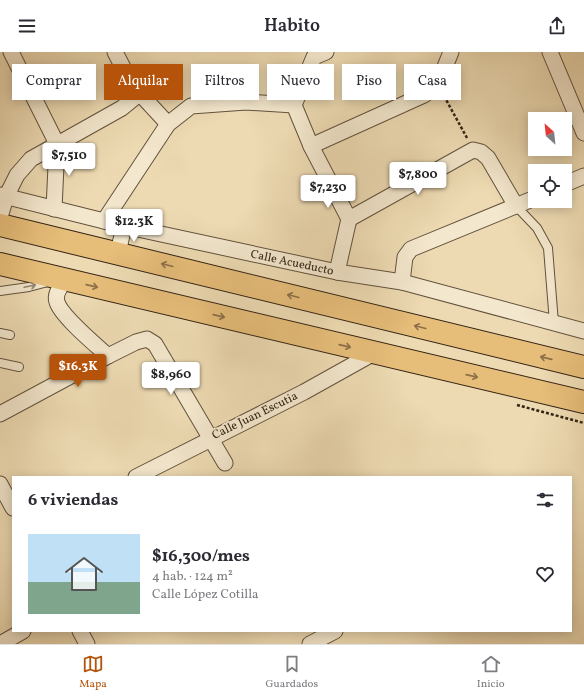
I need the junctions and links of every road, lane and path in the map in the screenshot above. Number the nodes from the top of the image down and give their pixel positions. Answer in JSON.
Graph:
{"nodes":[{"id":1,"x":11,"y":52,"type":"edge"},
{"id":2,"x":115,"y":52,"type":"edge"},
{"id":3,"x":326,"y":52,"type":"edge"},
{"id":4,"x":450,"y":52,"type":"edge"},
{"id":5,"x":550,"y":52,"type":"edge"},
{"id":6,"x":121,"y":64,"type":"edge"},
{"id":7,"x":446,"y":64,"type":"edge"},
{"id":8,"x":132,"y":100,"type":"edge"},
{"id":9,"x":145,"y":100,"type":"edge"},
{"id":10,"x":413,"y":100,"type":"edge"},
{"id":11,"x":446,"y":100,"type":"edge"},
{"id":12,"x":294,"y":105,"type":"junction"},
{"id":13,"x":168,"y":124,"type":"junction"},
{"id":14,"x":584,"y":133,"type":"edge"},
{"id":15,"x":57,"y":144,"type":"junction"},
{"id":16,"x":311,"y":146,"type":"junction"},
{"id":17,"x":473,"y":150,"type":"junction"},
{"id":18,"x":584,"y":176,"type":"edge"},
{"id":19,"x":572,"y":181,"type":"edge"},
{"id":20,"x":3,"y":196,"type":"edge"},
{"id":21,"x":528,"y":201,"type":"edge"},
{"id":22,"x":516,"y":206,"type":"junction"},
{"id":23,"x":54,"y":209,"type":"junction"},
{"id":24,"x":0,"y":218,"type":"edge"},
{"id":25,"x":349,"y":219,"type":"junction"},
{"id":26,"x":104,"y":222,"type":"junction"},
{"id":27,"x":0,"y":226,"type":"edge"},
{"id":28,"x":124,"y":226,"type":"junction"},
{"id":29,"x":118,"y":253,"type":"junction"},
{"id":30,"x":0,"y":264,"type":"edge"},
{"id":31,"x":337,"y":272,"type":"junction"},
{"id":32,"x":63,"y":279,"type":"junction"},
{"id":33,"x":402,"y":282,"type":"junction"},
{"id":34,"x":0,"y":291,"type":"edge"},
{"id":35,"x":554,"y":323,"type":"junction"},
{"id":36,"x":584,"y":332,"type":"edge"},
{"id":37,"x":0,"y":333,"type":"edge"},
{"id":38,"x":10,"y":335,"type":"dead end"},
{"id":39,"x":374,"y":353,"type":"junction"},
{"id":40,"x":108,"y":356,"type":"junction"},
{"id":41,"x":0,"y":363,"type":"edge"},
{"id":42,"x":19,"y":367,"type":"dead end"},
{"id":43,"x":584,"y":367,"type":"edge"},
{"id":44,"x":584,"y":402,"type":"edge"},
{"id":45,"x":0,"y":414,"type":"edge"},
{"id":46,"x":211,"y":438,"type":"junction"},
{"id":47,"x":225,"y":463,"type":"dead end"},
{"id":48,"x":138,"y":476,"type":"edge"},
{"id":49,"x":0,"y":484,"type":"edge"},
{"id":50,"x":12,"y":506,"type":"edge"},
{"id":51,"x":21,"y":632,"type":"edge"},
{"id":52,"x":81,"y":632,"type":"edge"},
{"id":53,"x":334,"y":632,"type":"edge"},
{"id":54,"x":0,"y":644,"type":"edge"},
{"id":55,"x":87,"y":644,"type":"edge"},
{"id":56,"x":310,"y":644,"type":"edge"}],
"edges":[{"from":1,"to":15,"type":"street"},
{"from":2,"to":6,"type":"street"},
{"from":3,"to":12,"type":"street"},
{"from":4,"to":7,"type":"street"},
{"from":5,"to":14,"type":"street"},
{"from":8,"to":15,"type":"street"},
{"from":9,"to":13,"type":"street"},
{"from":10,"to":16,"type":"street"},
{"from":11,"to":17,"type":"path"},
{"from":12,"to":13,"type":"street"},
{"from":12,"to":16,"type":"street"},
{"from":13,"to":26,"type":"street"},
{"from":15,"to":20,"type":"street"},
{"from":15,"to":23,"type":"street"},
{"from":16,"to":25,"type":"street"},
{"from":17,"to":22,"type":"street"},
{"from":17,"to":25,"type":"street"},
{"from":18,"to":19,"type":"street"},
{"from":20,"to":23,"type":"street","name":"Calle Acueducto"},
{"from":20,"to":24,"type":"street"},
{"from":21,"to":22,"type":"street"},
{"from":22,"to":33,"type":"street"},
{"from":22,"to":35,"type":"lane"},
{"from":23,"to":26,"type":"street","name":"Calle Acueducto"},
{"from":25,"to":31,"type":"street"},
{"from":26,"to":28,"type":"street","name":"Calle Acueducto"},
{"from":27,"to":29,"type":"highway"},
{"from":28,"to":29,"type":"street"},
{"from":28,"to":31,"type":"street","name":"Calle Acueducto"},
{"from":43,"to":29,"type":"highway","one_way":true},
{"from":30,"to":32,"type":"highway"},
{"from":31,"to":33,"type":"street","name":"Calle Acueducto"},
{"from":34,"to":32,"type":"lane","one_way":true},
{"from":32,"to":39,"type":"highway","one_way":true},
{"from":32,"to":40,"type":"street"},
{"from":33,"to":35,"type":"street","name":"Calle Acueducto"},
{"from":35,"to":36,"type":"street","name":"Calle Acueducto"},
{"from":37,"to":38,"type":"lane"},
{"from":39,"to":44,"type":"highway","one_way":true},
{"from":39,"to":46,"type":"street","name":"Calle Juan Escutia"},
{"from":40,"to":45,"type":"street"},
{"from":40,"to":46,"type":"street"},
{"from":41,"to":42,"type":"lane"},
{"from":46,"to":47,"type":"street"},
{"from":46,"to":48,"type":"street","name":"Calle Juan Escutia"},
{"from":49,"to":50,"type":"street"},
{"from":51,"to":54,"type":"street"},
{"from":52,"to":55,"type":"street"},
{"from":53,"to":56,"type":"street"}]}
